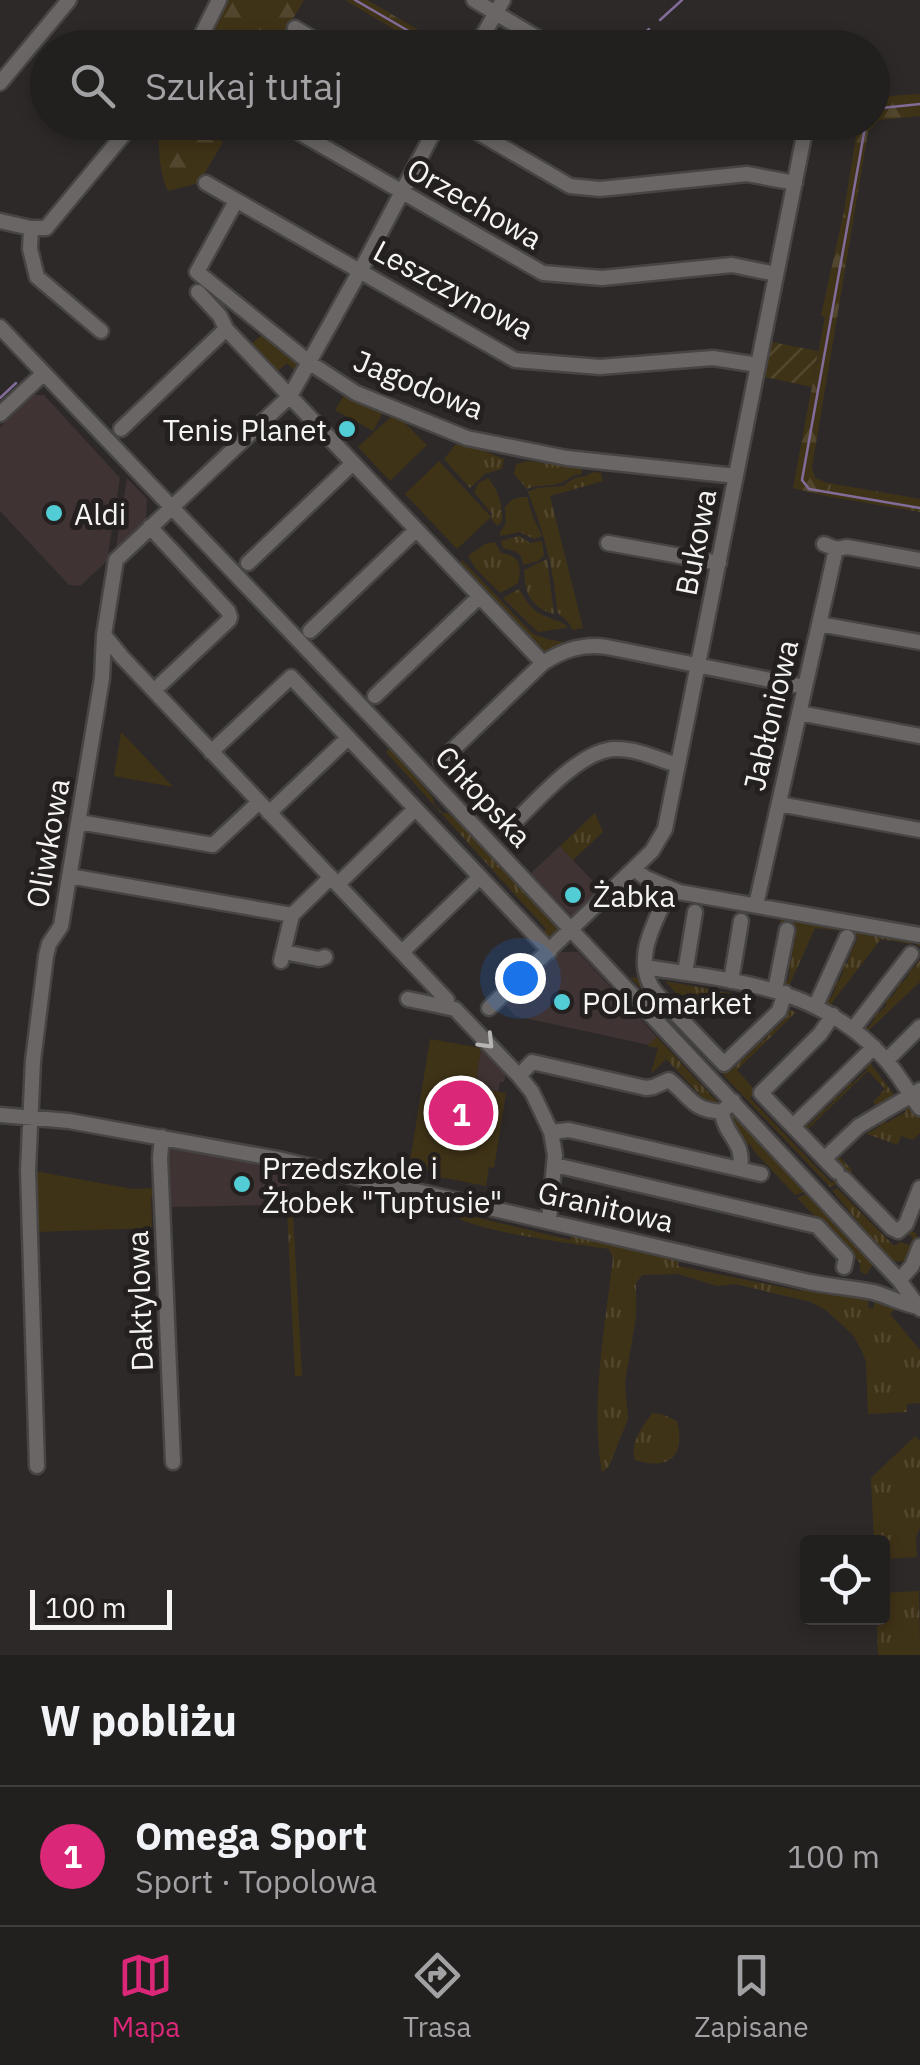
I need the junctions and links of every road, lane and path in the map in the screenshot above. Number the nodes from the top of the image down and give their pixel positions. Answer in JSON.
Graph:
{"nodes":[{"id":1,"x":70,"y":0,"type":"edge"},
{"id":2,"x":220,"y":0,"type":"edge"},
{"id":3,"x":474,"y":0,"type":"edge"},
{"id":4,"x":499,"y":6,"type":"edge"},
{"id":5,"x":295,"y":28,"type":"dead end"},
{"id":6,"x":45,"y":30,"type":"edge"},
{"id":7,"x":204,"y":30,"type":"edge"},
{"id":8,"x":298,"y":30,"type":"edge"},
{"id":9,"x":486,"y":30,"type":"edge"},
{"id":10,"x":530,"y":30,"type":"edge"},
{"id":11,"x":30,"y":47,"type":"edge"},
{"id":12,"x":0,"y":83,"type":"edge"},
{"id":13,"x":119,"y":140,"type":"edge"},
{"id":14,"x":312,"y":140,"type":"edge"},
{"id":15,"x":429,"y":140,"type":"edge"},
{"id":16,"x":491,"y":140,"type":"edge"},
{"id":17,"x":803,"y":140,"type":"edge"},
{"id":18,"x":206,"y":183,"type":"dead end"},
{"id":19,"x":795,"y":183,"type":"junction"},
{"id":20,"x":402,"y":192,"type":"junction"},
{"id":21,"x":236,"y":201,"type":"junction"},
{"id":22,"x":0,"y":221,"type":"edge"},
{"id":23,"x":32,"y":228,"type":"junction"},
{"id":24,"x":360,"y":272,"type":"junction"},
{"id":25,"x":776,"y":274,"type":"junction"},
{"id":26,"x":198,"y":292,"type":"dead end"},
{"id":27,"x":0,"y":327,"type":"edge"},
{"id":28,"x":226,"y":329,"type":"junction"},
{"id":29,"x":101,"y":330,"type":"dead end"},
{"id":30,"x":310,"y":363,"type":"junction"},
{"id":31,"x":758,"y":365,"type":"junction"},
{"id":32,"x":44,"y":374,"type":"junction"},
{"id":33,"x":290,"y":396,"type":"junction"},
{"id":34,"x":0,"y":414,"type":"edge"},
{"id":35,"x":121,"y":429,"type":"dead end"},
{"id":36,"x":353,"y":463,"type":"junction"},
{"id":37,"x":736,"y":476,"type":"junction"},
{"id":38,"x":173,"y":506,"type":"junction"},
{"id":39,"x":150,"y":528,"type":"junction"},
{"id":40,"x":415,"y":531,"type":"junction"},
{"id":41,"x":608,"y":543,"type":"dead end"},
{"id":42,"x":920,"y":560,"type":"edge"},
{"id":43,"x":248,"y":563,"type":"dead end"},
{"id":44,"x":719,"y":563,"type":"junction"},
{"id":45,"x":480,"y":597,"type":"junction"},
{"id":46,"x":819,"y":624,"type":"junction"},
{"id":47,"x":310,"y":631,"type":"dead end"},
{"id":48,"x":104,"y":635,"type":"junction"},
{"id":49,"x":920,"y":642,"type":"edge"},
{"id":50,"x":543,"y":664,"type":"junction"},
{"id":51,"x":698,"y":665,"type":"junction"},
{"id":52,"x":161,"y":684,"type":"dead end"},
{"id":53,"x":805,"y":686,"type":"junction"},
{"id":54,"x":374,"y":696,"type":"dead end"},
{"id":55,"x":798,"y":713,"type":"junction"},
{"id":56,"x":920,"y":736,"type":"edge"},
{"id":57,"x":348,"y":738,"type":"junction"},
{"id":58,"x":212,"y":752,"type":"junction"},
{"id":59,"x":441,"y":761,"type":"dead end"},
{"id":60,"x":677,"y":765,"type":"junction"},
{"id":61,"x":778,"y":804,"type":"junction"},
{"id":62,"x":264,"y":808,"type":"junction"},
{"id":63,"x":415,"y":809,"type":"junction"},
{"id":64,"x":79,"y":822,"type":"junction"},
{"id":65,"x":507,"y":830,"type":"dead end"},
{"id":66,"x":920,"y":830,"type":"edge"},
{"id":67,"x":634,"y":869,"type":"junction"},
{"id":68,"x":69,"y":876,"type":"junction"},
{"id":69,"x":480,"y":877,"type":"junction"},
{"id":70,"x":334,"y":881,"type":"junction"},
{"id":71,"x":666,"y":898,"type":"dead end"},
{"id":72,"x":756,"y":905,"type":"junction"},
{"id":73,"x":696,"y":912,"type":"dead end"},
{"id":74,"x":292,"y":916,"type":"junction"},
{"id":75,"x":741,"y":921,"type":"dead end"},
{"id":76,"x":572,"y":929,"type":"junction"},
{"id":77,"x":786,"y":930,"type":"dead end"},
{"id":78,"x":920,"y":935,"type":"edge"},
{"id":79,"x":847,"y":937,"type":"dead end"},
{"id":80,"x":550,"y":951,"type":"junction"},
{"id":81,"x":402,"y":952,"type":"junction"},
{"id":82,"x":911,"y":954,"type":"dead end"},
{"id":83,"x":325,"y":958,"type":"dead end"},
{"id":84,"x":645,"y":967,"type":"junction"},
{"id":85,"x":685,"y":973,"type":"junction"},
{"id":86,"x":730,"y":982,"type":"junction"},
{"id":87,"x":780,"y":992,"type":"junction"},
{"id":88,"x":408,"y":999,"type":"dead end"},
{"id":89,"x":451,"y":1005,"type":"junction"},
{"id":90,"x":816,"y":1006,"type":"junction"},
{"id":91,"x":489,"y":1008,"type":"dead end"},
{"id":92,"x":833,"y":1015,"type":"junction"},
{"id":93,"x":854,"y":1028,"type":"junction"},
{"id":94,"x":920,"y":1028,"type":"edge"},
{"id":95,"x":874,"y":1048,"type":"junction"},
{"id":96,"x":886,"y":1060,"type":"junction"},
{"id":97,"x":519,"y":1076,"type":"junction"},
{"id":98,"x":917,"y":1098,"type":"edge"},
{"id":99,"x":728,"y":1107,"type":"junction"},
{"id":100,"x":0,"y":1116,"type":"edge"},
{"id":101,"x":30,"y":1116,"type":"junction"},
{"id":102,"x":793,"y":1126,"type":"junction"},
{"id":103,"x":551,"y":1132,"type":"junction"},
{"id":104,"x":162,"y":1137,"type":"junction"},
{"id":105,"x":825,"y":1158,"type":"junction"},
{"id":106,"x":555,"y":1165,"type":"junction"},
{"id":107,"x":740,"y":1170,"type":"junction"},
{"id":108,"x":761,"y":1174,"type":"dead end"},
{"id":109,"x":920,"y":1188,"type":"edge"},
{"id":110,"x":549,"y":1220,"type":"junction"},
{"id":111,"x":913,"y":1227,"type":"edge"},
{"id":112,"x":920,"y":1246,"type":"edge"},
{"id":113,"x":844,"y":1267,"type":"dead end"},
{"id":114,"x":901,"y":1278,"type":"junction"},
{"id":115,"x":875,"y":1293,"type":"junction"},
{"id":116,"x":918,"y":1302,"type":"edge"},
{"id":117,"x":173,"y":1462,"type":"dead end"},
{"id":118,"x":37,"y":1466,"type":"dead end"}],
"edges":[{"from":1,"to":6,"type":"street"},
{"from":2,"to":7,"type":"street"},
{"from":3,"to":4,"type":"street"},
{"from":4,"to":9,"type":"street"},
{"from":4,"to":10,"type":"street"},
{"from":5,"to":8,"type":"street"},
{"from":11,"to":12,"type":"street"},
{"from":13,"to":23,"type":"street"},
{"from":14,"to":20,"type":"street","name":"Orzechowa"},
{"from":15,"to":20,"type":"street","name":"Oliwkowa"},
{"from":16,"to":19,"type":"street"},
{"from":17,"to":19,"type":"street","name":"Bukowa"},
{"from":18,"to":21,"type":"street","name":"Leszczynowa"},
{"from":19,"to":25,"type":"street","name":"Bukowa"},
{"from":20,"to":24,"type":"street","name":"Oliwkowa"},
{"from":20,"to":25,"type":"street","name":"Orzechowa"},
{"from":21,"to":24,"type":"street","name":"Leszczynowa"},
{"from":21,"to":30,"type":"street","name":"Jagodowa"},
{"from":22,"to":23,"type":"street"},
{"from":23,"to":29,"type":"street"},
{"from":24,"to":30,"type":"street","name":"Oliwkowa"},
{"from":24,"to":31,"type":"street","name":"Leszczynowa"},
{"from":25,"to":31,"type":"street","name":"Bukowa"},
{"from":26,"to":28,"type":"street"},
{"from":27,"to":32,"type":"street","name":"Chłopska"},
{"from":28,"to":33,"type":"street"},
{"from":28,"to":35,"type":"street"},
{"from":30,"to":33,"type":"street","name":"Oliwkowa"},
{"from":30,"to":37,"type":"street","name":"Jagodowa"},
{"from":31,"to":37,"type":"street","name":"Bukowa"},
{"from":32,"to":34,"type":"street"},
{"from":32,"to":38,"type":"street","name":"Chłopska"},
{"from":33,"to":36,"type":"street"},
{"from":33,"to":38,"type":"street","name":"Oliwkowa"},
{"from":36,"to":40,"type":"street"},
{"from":36,"to":43,"type":"street"},
{"from":37,"to":44,"type":"street","name":"Bukowa"},
{"from":38,"to":39,"type":"street","name":"Oliwkowa"},
{"from":38,"to":76,"type":"street","name":"Chłopska"},
{"from":39,"to":48,"type":"street","name":"Oliwkowa"},
{"from":39,"to":52,"type":"street"},
{"from":40,"to":45,"type":"street"},
{"from":40,"to":47,"type":"street"},
{"from":41,"to":44,"type":"street"},
{"from":42,"to":46,"type":"street","name":"Jabłoniowa"},
{"from":44,"to":51,"type":"street","name":"Bukowa"},
{"from":45,"to":50,"type":"street"},
{"from":45,"to":54,"type":"street"},
{"from":46,"to":49,"type":"street"},
{"from":46,"to":53,"type":"street","name":"Jabłoniowa"},
{"from":48,"to":58,"type":"street"},
{"from":48,"to":64,"type":"street","name":"Oliwkowa"},
{"from":50,"to":51,"type":"street"},
{"from":50,"to":59,"type":"street"},
{"from":51,"to":53,"type":"street"},
{"from":51,"to":60,"type":"street","name":"Bukowa"},
{"from":53,"to":55,"type":"street","name":"Jabłoniowa"},
{"from":55,"to":56,"type":"street"},
{"from":55,"to":61,"type":"street","name":"Jabłoniowa"},
{"from":57,"to":58,"type":"street"},
{"from":57,"to":62,"type":"street"},
{"from":57,"to":63,"type":"street"},
{"from":58,"to":62,"type":"street"},
{"from":60,"to":65,"type":"street"},
{"from":60,"to":67,"type":"street","name":"Bukowa"},
{"from":61,"to":66,"type":"street"},
{"from":61,"to":72,"type":"street","name":"Jabłoniowa"},
{"from":62,"to":64,"type":"street"},
{"from":62,"to":70,"type":"street"},
{"from":63,"to":69,"type":"street"},
{"from":63,"to":70,"type":"street"},
{"from":64,"to":68,"type":"street","name":"Oliwkowa"},
{"from":67,"to":72,"type":"street"},
{"from":67,"to":76,"type":"street","name":"Bukowa"},
{"from":68,"to":74,"type":"street"},
{"from":68,"to":101,"type":"street","name":"Oliwkowa"},
{"from":69,"to":80,"type":"street"},
{"from":69,"to":81,"type":"street"},
{"from":70,"to":74,"type":"street"},
{"from":70,"to":81,"type":"street"},
{"from":71,"to":84,"type":"street"},
{"from":72,"to":78,"type":"street"},
{"from":73,"to":85,"type":"street"},
{"from":74,"to":83,"type":"street"},
{"from":75,"to":86,"type":"street"},
{"from":76,"to":80,"type":"street","name":"Bukowa"},
{"from":76,"to":99,"type":"street","name":"Chłopska"},
{"from":77,"to":87,"type":"street"},
{"from":79,"to":90,"type":"street"},
{"from":80,"to":91,"type":"street","name":"Bukowa"},
{"from":81,"to":89,"type":"street"},
{"from":82,"to":93,"type":"street"},
{"from":84,"to":85,"type":"street"},
{"from":84,"to":87,"type":"street"},
{"from":85,"to":86,"type":"street"},
{"from":86,"to":87,"type":"street"},
{"from":87,"to":90,"type":"street"},
{"from":88,"to":89,"type":"street"},
{"from":89,"to":97,"type":"street","one_way":true},
{"from":90,"to":92,"type":"street"},
{"from":92,"to":93,"type":"street"},
{"from":92,"to":102,"type":"street"},
{"from":93,"to":95,"type":"street"},
{"from":94,"to":96,"type":"street"},
{"from":95,"to":96,"type":"street"},
{"from":95,"to":102,"type":"street"},
{"from":96,"to":98,"type":"street"},
{"from":97,"to":99,"type":"street"},
{"from":97,"to":103,"type":"street"},
{"from":98,"to":105,"type":"street"},
{"from":99,"to":107,"type":"street"},
{"from":99,"to":114,"type":"street","name":"Chłopska"},
{"from":100,"to":101,"type":"street","name":"Granitowa"},
{"from":101,"to":104,"type":"street","name":"Granitowa"},
{"from":101,"to":118,"type":"street","name":"Oliwkowa"},
{"from":102,"to":105,"type":"street"},
{"from":103,"to":106,"type":"street"},
{"from":103,"to":107,"type":"street"},
{"from":104,"to":110,"type":"street","name":"Granitowa"},
{"from":104,"to":117,"type":"street","name":"Daktylowa"},
{"from":105,"to":111,"type":"street"},
{"from":106,"to":110,"type":"street"},
{"from":106,"to":113,"type":"street"},
{"from":107,"to":108,"type":"street"},
{"from":109,"to":111,"type":"street"},
{"from":110,"to":115,"type":"street","name":"Granitowa"},
{"from":112,"to":114,"type":"street"},
{"from":114,"to":115,"type":"street"},
{"from":114,"to":116,"type":"street","name":"Chłopska"},
{"from":115,"to":116,"type":"street","name":"Granitowa"}]}
